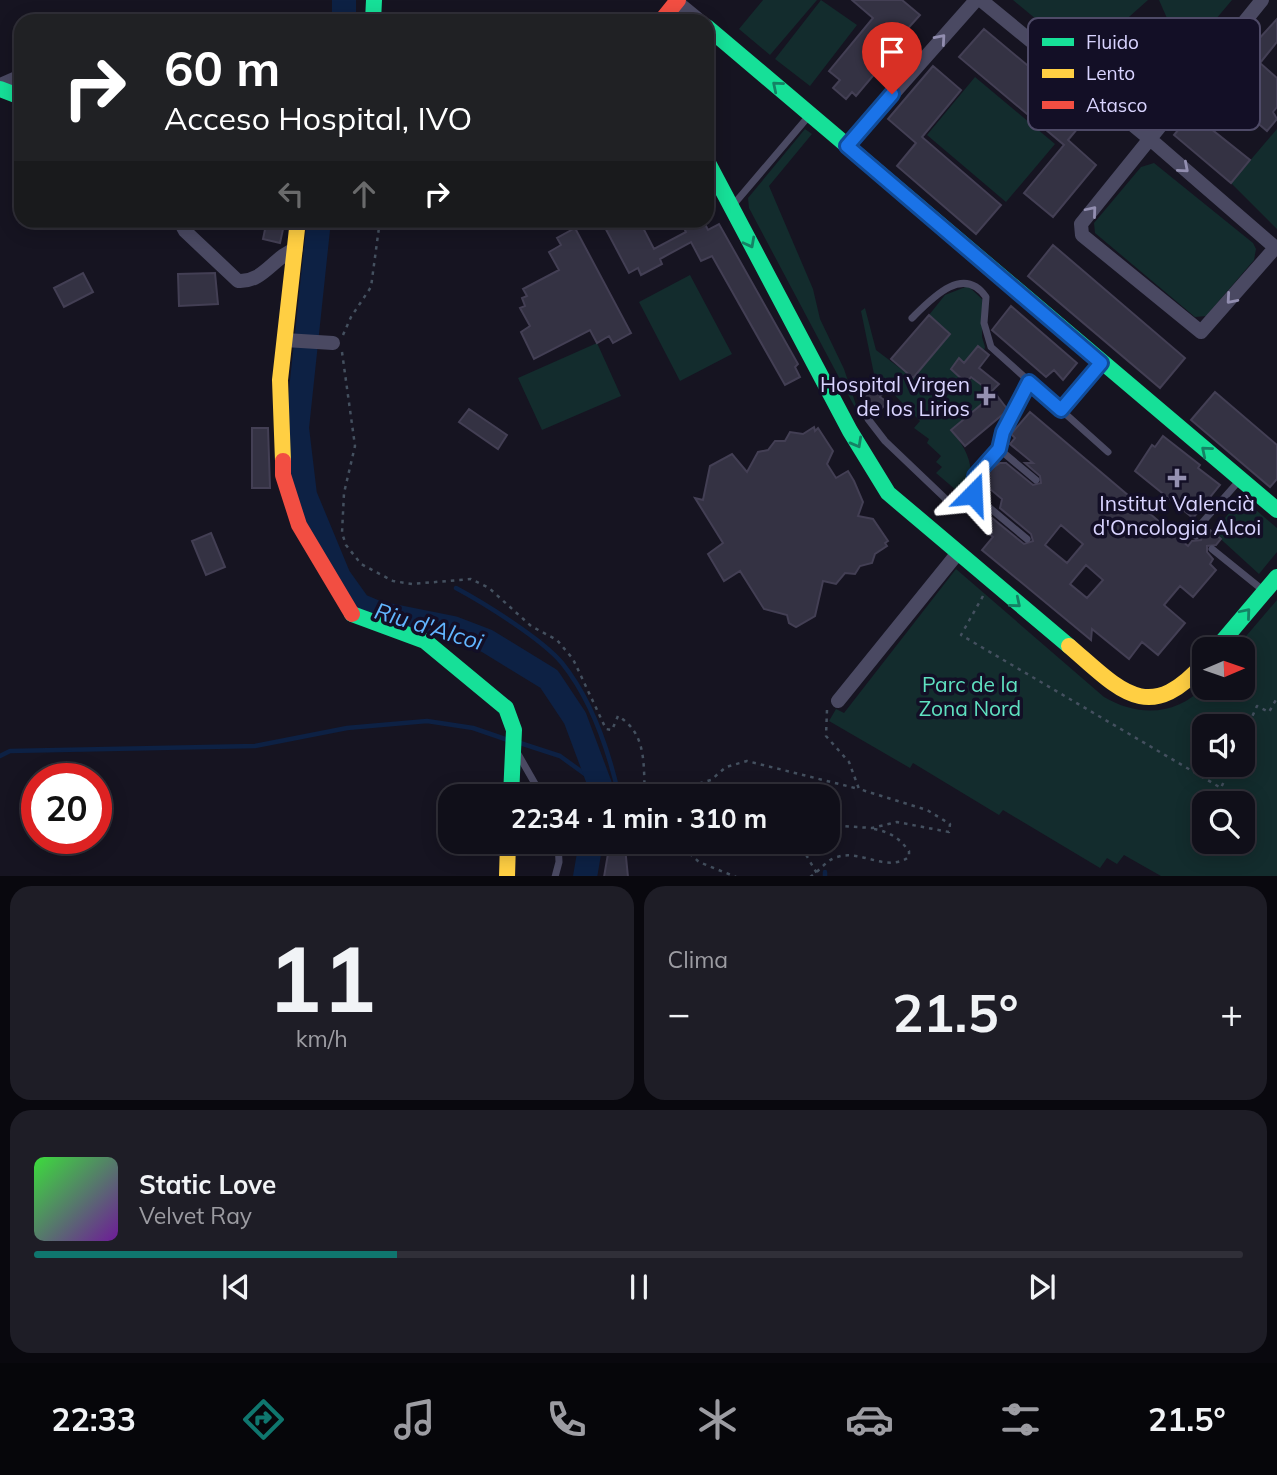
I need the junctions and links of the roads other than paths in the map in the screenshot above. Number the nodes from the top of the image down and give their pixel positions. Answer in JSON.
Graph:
{"nodes":[{"id":1,"x":978,"y":0,"type":"edge"},
{"id":2,"x":1262,"y":0,"type":"edge"},
{"id":3,"x":677,"y":1,"type":"edge"},
{"id":4,"x":692,"y":14,"type":"edge"},
{"id":5,"x":1247,"y":18,"type":"edge"},
{"id":6,"x":714,"y":33,"type":"edge"},
{"id":7,"x":1028,"y":40,"type":"edge"},
{"id":8,"x":810,"y":114,"type":"junction"},
{"id":9,"x":1139,"y":130,"type":"edge"},
{"id":10,"x":1157,"y":130,"type":"edge"},
{"id":11,"x":1150,"y":139,"type":"junction"},
{"id":12,"x":847,"y":146,"type":"junction"},
{"id":13,"x":714,"y":175,"type":"edge"},
{"id":14,"x":731,"y":207,"type":"junction"},
{"id":15,"x":183,"y":228,"type":"edge"},
{"id":16,"x":297,"y":228,"type":"edge"},
{"id":17,"x":1276,"y":248,"type":"edge"},
{"id":18,"x":296,"y":249,"type":"junction"},
{"id":19,"x":912,"y":318,"type":"dead end"},
{"id":20,"x":286,"y":341,"type":"junction"},
{"id":21,"x":333,"y":343,"type":"dead end"},
{"id":22,"x":1101,"y":363,"type":"junction"},
{"id":23,"x":1029,"y":382,"type":"junction"},
{"id":24,"x":1061,"y":410,"type":"junction"},
{"id":25,"x":868,"y":419,"type":"dead end"},
{"id":26,"x":999,"y":449,"type":"junction"},
{"id":27,"x":1108,"y":452,"type":"dead end"},
{"id":28,"x":1036,"y":480,"type":"dead end"},
{"id":29,"x":1240,"y":480,"type":"junction"},
{"id":30,"x":973,"y":494,"type":"junction"},
{"id":31,"x":1277,"y":510,"type":"edge"},
{"id":32,"x":1196,"y":536,"type":"dead end"},
{"id":33,"x":1027,"y":539,"type":"dead end"},
{"id":34,"x":1212,"y":550,"type":"dead end"},
{"id":35,"x":957,"y":554,"type":"junction"},
{"id":36,"x":1277,"y":577,"type":"edge"},
{"id":37,"x":1264,"y":592,"type":"junction"},
{"id":38,"x":1226,"y":637,"type":"edge"},
{"id":39,"x":1192,"y":676,"type":"edge"},
{"id":40,"x":838,"y":701,"type":"road end"},
{"id":41,"x":513,"y":748,"type":"junction"},
{"id":42,"x":511,"y":784,"type":"edge"},
{"id":43,"x":536,"y":784,"type":"edge"},
{"id":44,"x":508,"y":854,"type":"edge"},
{"id":45,"x":559,"y":854,"type":"edge"},
{"id":46,"x":507,"y":876,"type":"edge"},
{"id":47,"x":555,"y":876,"type":"edge"}],
"edges":[{"from":1,"to":7,"type":"street"},
{"from":12,"to":1,"type":"street","one_way":true},
{"from":2,"to":5,"type":"street"},
{"from":3,"to":4,"type":"street"},
{"from":8,"to":6,"type":"street","one_way":true},
{"from":8,"to":12,"type":"street"},
{"from":8,"to":14,"type":"lane"},
{"from":9,"to":11,"type":"street"},
{"from":10,"to":11,"type":"street"},
{"from":11,"to":17,"type":"street","one_way":true},
{"from":17,"to":11,"type":"street","one_way":true},
{"from":12,"to":22,"type":"street"},
{"from":13,"to":14,"type":"street"},
{"from":14,"to":35,"type":"street","one_way":true},
{"from":15,"to":18,"type":"street"},
{"from":16,"to":18,"type":"street"},
{"from":18,"to":20,"type":"street"},
{"from":19,"to":23,"type":"lane"},
{"from":20,"to":21,"type":"street"},
{"from":20,"to":41,"type":"street"},
{"from":22,"to":24,"type":"lane"},
{"from":29,"to":22,"type":"street","one_way":true},
{"from":23,"to":24,"type":"lane"},
{"from":23,"to":26,"type":"lane"},
{"from":24,"to":27,"type":"lane"},
{"from":25,"to":30,"type":"lane"},
{"from":26,"to":28,"type":"lane"},
{"from":26,"to":30,"type":"lane"},
{"from":29,"to":31,"type":"street"},
{"from":29,"to":32,"type":"lane"},
{"from":30,"to":33,"type":"lane"},
{"from":34,"to":37,"type":"lane"},
{"from":35,"to":39,"type":"street","one_way":true},
{"from":35,"to":40,"type":"street"},
{"from":36,"to":37,"type":"street"},
{"from":38,"to":37,"type":"street","one_way":true},
{"from":41,"to":42,"type":"street"},
{"from":41,"to":43,"type":"lane"},
{"from":44,"to":46,"type":"street"},
{"from":45,"to":47,"type":"lane"}]}
